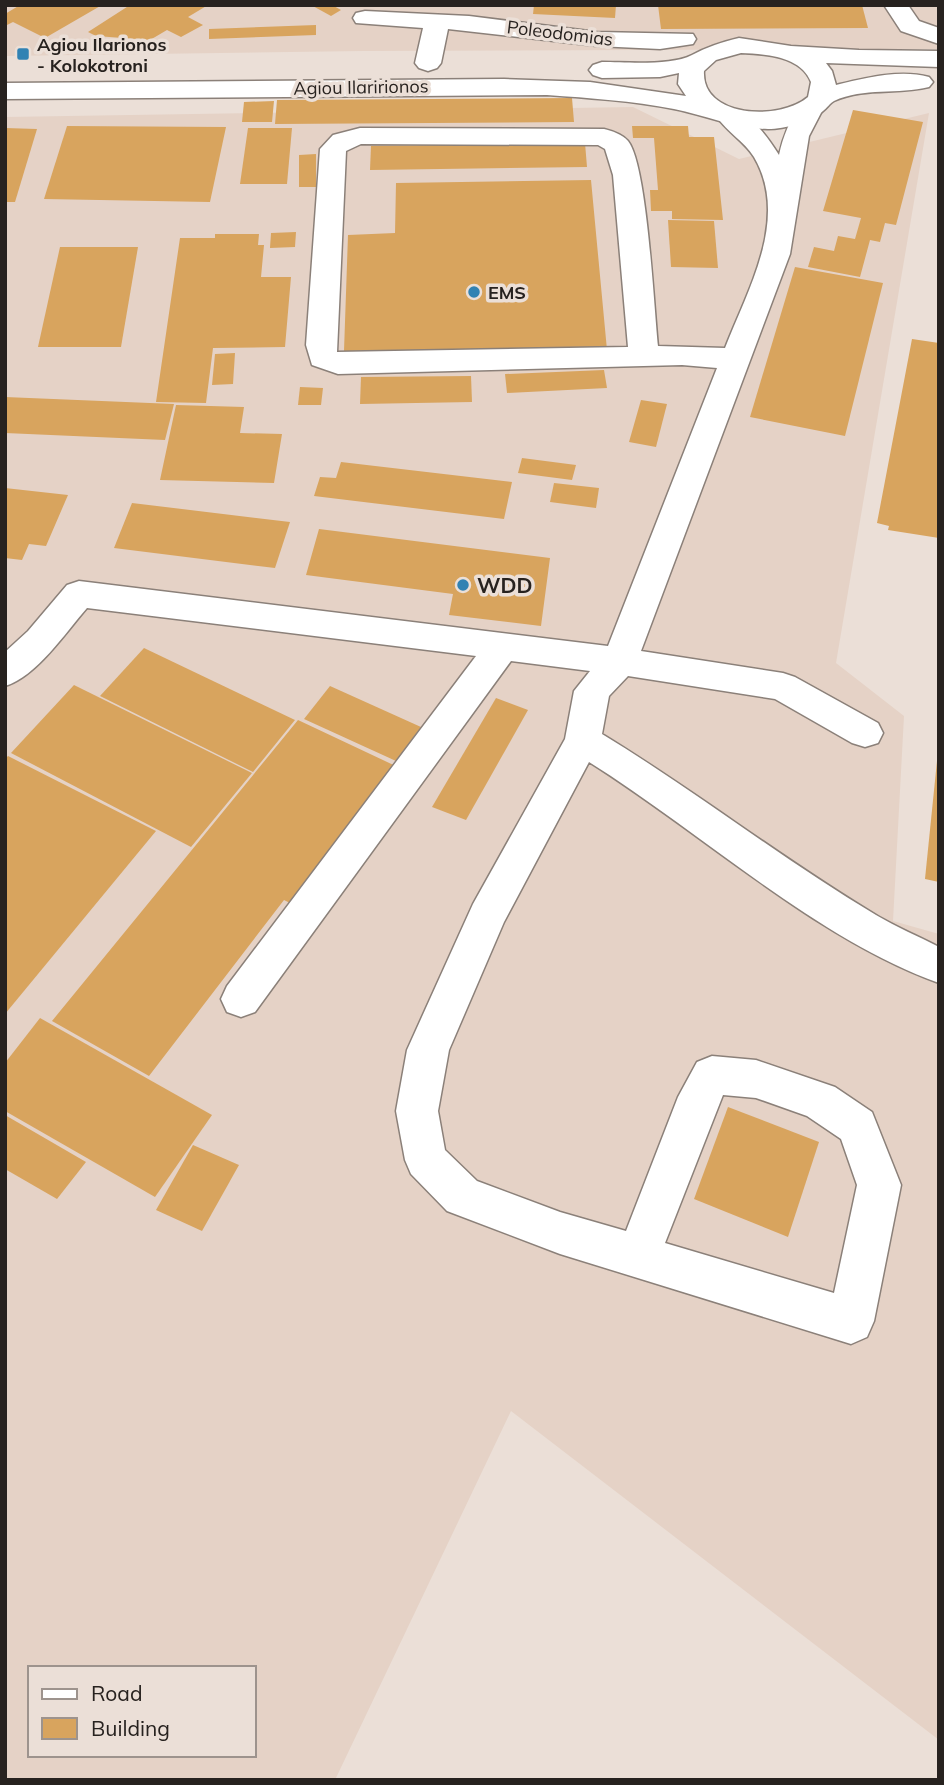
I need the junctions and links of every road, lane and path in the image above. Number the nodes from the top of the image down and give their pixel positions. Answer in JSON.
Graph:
{"nodes":[{"id":1,"x":897,"y":7,"type":"edge"},
{"id":2,"x":365,"y":18,"type":"dead end"},
{"id":3,"x":437,"y":21,"type":"junction"},
{"id":4,"x":939,"y":37,"type":"edge"},
{"id":5,"x":684,"y":39,"type":"dead end"},
{"id":6,"x":792,"y":53,"type":"junction"},
{"id":7,"x":939,"y":59,"type":"edge"},
{"id":8,"x":697,"y":62,"type":"junction"},
{"id":9,"x":428,"y":63,"type":"junction"},
{"id":10,"x":117,"y":66,"type":"dead end"},
{"id":11,"x":939,"y":82,"type":"edge"},
{"id":12,"x":5,"y":91,"type":"edge"},
{"id":13,"x":816,"y":103,"type":"junction"},
{"id":14,"x":723,"y":114,"type":"junction"},
{"id":15,"x":783,"y":224,"type":"junction"},
{"id":16,"x":644,"y":357,"type":"junction"},
{"id":17,"x":736,"y":359,"type":"junction"},
{"id":18,"x":503,"y":646,"type":"junction"},
{"id":19,"x":620,"y":661,"type":"junction"},
{"id":20,"x":5,"y":673,"type":"edge"},
{"id":21,"x":866,"y":733,"type":"dead end"},
{"id":22,"x":583,"y":740,"type":"junction"},
{"id":23,"x":939,"y":966,"type":"edge"},
{"id":24,"x":241,"y":999,"type":"dead end"},
{"id":25,"x":638,"y":1257,"type":"junction"}],
"edges":[{"from":1,"to":4,"type":"street"},
{"from":2,"to":3,"type":"street","name":"Poleodomias"},
{"from":3,"to":5,"type":"street","name":"Poleodomias"},
{"from":3,"to":9,"type":"street"},
{"from":6,"to":7,"type":"street"},
{"from":6,"to":8,"type":"street"},
{"from":6,"to":13,"type":"street"},
{"from":8,"to":9,"type":"street","name":"Agiou Ilaririonos"},
{"from":8,"to":14,"type":"street"},
{"from":9,"to":10,"type":"street","name":"Agiou Ilaririonos"},
{"from":11,"to":13,"type":"street"},
{"from":12,"to":14,"type":"street","name":"Agiou Ilaririonos"},
{"from":13,"to":14,"type":"street"},
{"from":13,"to":15,"type":"street"},
{"from":14,"to":15,"type":"street"},
{"from":15,"to":17,"type":"street"},
{"from":16,"to":16,"type":"street"},
{"from":16,"to":17,"type":"street"},
{"from":17,"to":19,"type":"street"},
{"from":18,"to":19,"type":"street"},
{"from":18,"to":20,"type":"street"},
{"from":18,"to":24,"type":"street"},
{"from":19,"to":21,"type":"street"},
{"from":19,"to":22,"type":"street"},
{"from":22,"to":23,"type":"street"},
{"from":22,"to":25,"type":"street"},
{"from":25,"to":25,"type":"street"}]}
